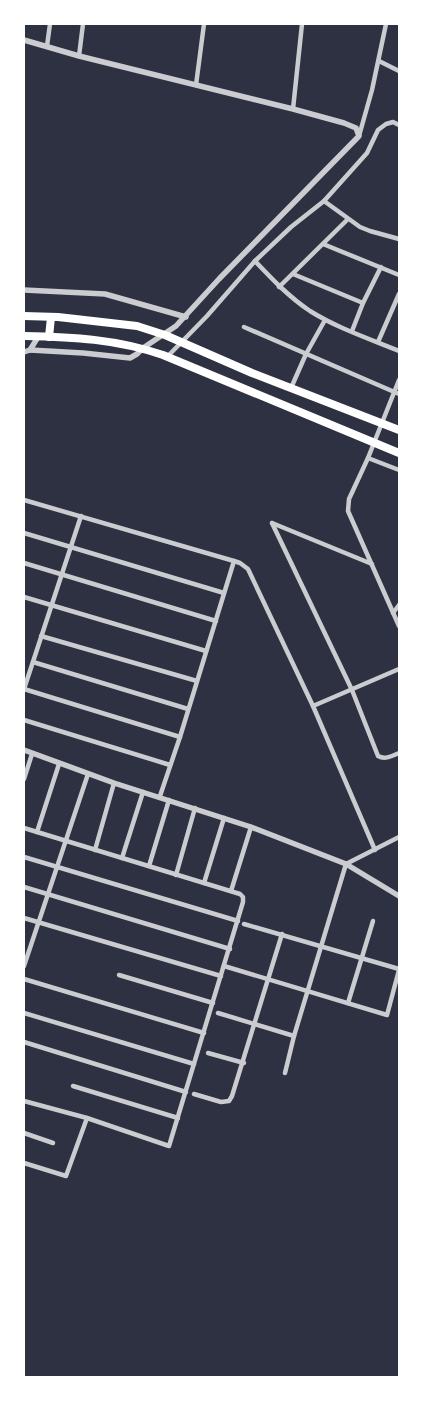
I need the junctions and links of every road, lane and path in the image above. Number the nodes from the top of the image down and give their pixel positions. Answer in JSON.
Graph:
{"nodes":[{"id":1,"x":50,"y":24,"type":"edge"},
{"id":2,"x":83,"y":24,"type":"edge"},
{"id":3,"x":204,"y":24,"type":"edge"},
{"id":4,"x":302,"y":24,"type":"edge"},
{"id":5,"x":386,"y":24,"type":"edge"},
{"id":6,"x":24,"y":40,"type":"edge"},
{"id":7,"x":47,"y":46,"type":"junction"},
{"id":8,"x":79,"y":56,"type":"junction"},
{"id":9,"x":378,"y":61,"type":"junction"},
{"id":10,"x":399,"y":71,"type":"edge"},
{"id":11,"x":196,"y":85,"type":"junction"},
{"id":12,"x":293,"y":109,"type":"junction"},
{"id":13,"x":399,"y":125,"type":"edge"},
{"id":14,"x":359,"y":136,"type":"junction"},
{"id":15,"x":324,"y":201,"type":"junction"},
{"id":16,"x":348,"y":219,"type":"junction"},
{"id":17,"x":399,"y":239,"type":"edge"},
{"id":18,"x":323,"y":244,"type":"junction"},
{"id":19,"x":255,"y":261,"type":"junction"},
{"id":20,"x":381,"y":267,"type":"junction"},
{"id":21,"x":293,"y":274,"type":"junction"},
{"id":22,"x":399,"y":275,"type":"edge"},
{"id":23,"x":280,"y":287,"type":"junction"},
{"id":24,"x":24,"y":290,"type":"edge"},
{"id":25,"x":399,"y":294,"type":"edge"},
{"id":26,"x":363,"y":303,"type":"junction"},
{"id":27,"x":24,"y":316,"type":"edge"},
{"id":28,"x":51,"y":317,"type":"junction"},
{"id":29,"x":186,"y":317,"type":"junction"},
{"id":30,"x":325,"y":320,"type":"junction"},
{"id":31,"x":244,"y":327,"type":"dead end"},
{"id":32,"x":352,"y":331,"type":"junction"},
{"id":33,"x":165,"y":335,"type":"junction"},
{"id":34,"x":24,"y":336,"type":"edge"},
{"id":35,"x":38,"y":336,"type":"junction"},
{"id":36,"x":49,"y":336,"type":"junction"},
{"id":37,"x":181,"y":342,"type":"junction"},
{"id":38,"x":378,"y":342,"type":"junction"},
{"id":39,"x":143,"y":348,"type":"junction"},
{"id":40,"x":27,"y":351,"type":"edge"},
{"id":41,"x":399,"y":351,"type":"edge"},
{"id":42,"x":306,"y":354,"type":"junction"},
{"id":43,"x":167,"y":357,"type":"junction"},
{"id":44,"x":399,"y":380,"type":"edge"},
{"id":45,"x":291,"y":388,"type":"junction"},
{"id":46,"x":397,"y":393,"type":"edge"},
{"id":47,"x":382,"y":424,"type":"junction"},
{"id":48,"x":399,"y":430,"type":"edge"},
{"id":49,"x":374,"y":442,"type":"junction"},
{"id":50,"x":399,"y":453,"type":"edge"},
{"id":51,"x":368,"y":458,"type":"junction"},
{"id":52,"x":399,"y":470,"type":"edge"},
{"id":53,"x":24,"y":500,"type":"edge"},
{"id":54,"x":81,"y":516,"type":"junction"},
{"id":55,"x":24,"y":533,"type":"edge"},
{"id":56,"x":71,"y":547,"type":"junction"},
{"id":57,"x":234,"y":561,"type":"junction"},
{"id":58,"x":24,"y":563,"type":"edge"},
{"id":59,"x":372,"y":564,"type":"junction"},
{"id":60,"x":62,"y":575,"type":"junction"},
{"id":61,"x":224,"y":593,"type":"junction"},
{"id":62,"x":24,"y":597,"type":"edge"},
{"id":63,"x":52,"y":605,"type":"junction"},
{"id":64,"x":399,"y":605,"type":"edge"},
{"id":65,"x":393,"y":613,"type":"junction"},
{"id":66,"x":216,"y":621,"type":"junction"},
{"id":67,"x":399,"y":626,"type":"edge"},
{"id":68,"x":41,"y":636,"type":"junction"},
{"id":69,"x":206,"y":651,"type":"junction"},
{"id":70,"x":33,"y":662,"type":"junction"},
{"id":71,"x":399,"y":669,"type":"edge"},
{"id":72,"x":197,"y":681,"type":"junction"},
{"id":73,"x":352,"y":690,"type":"junction"},
{"id":74,"x":313,"y":706,"type":"junction"},
{"id":75,"x":188,"y":710,"type":"junction"},
{"id":76,"x":24,"y":720,"type":"edge"},
{"id":77,"x":180,"y":737,"type":"junction"},
{"id":78,"x":24,"y":750,"type":"edge"},
{"id":79,"x":399,"y":753,"type":"edge"},
{"id":80,"x":32,"y":754,"type":"junction"},
{"id":81,"x":60,"y":764,"type":"junction"},
{"id":82,"x":170,"y":765,"type":"junction"},
{"id":83,"x":88,"y":774,"type":"junction"},
{"id":84,"x":24,"y":779,"type":"edge"},
{"id":85,"x":114,"y":783,"type":"junction"},
{"id":86,"x":143,"y":792,"type":"junction"},
{"id":87,"x":160,"y":796,"type":"junction"},
{"id":88,"x":169,"y":800,"type":"junction"},
{"id":89,"x":195,"y":808,"type":"junction"},
{"id":90,"x":224,"y":818,"type":"junction"},
{"id":91,"x":251,"y":827,"type":"junction"},
{"id":92,"x":24,"y":828,"type":"edge"},
{"id":93,"x":36,"y":832,"type":"junction"},
{"id":94,"x":399,"y":837,"type":"edge"},
{"id":95,"x":65,"y":841,"type":"junction"},
{"id":96,"x":95,"y":850,"type":"junction"},
{"id":97,"x":375,"y":850,"type":"junction"},
{"id":98,"x":24,"y":857,"type":"edge"},
{"id":99,"x":122,"y":858,"type":"junction"},
{"id":100,"x":346,"y":864,"type":"junction"},
{"id":101,"x":148,"y":866,"type":"junction"},
{"id":102,"x":56,"y":867,"type":"junction"},
{"id":103,"x":176,"y":874,"type":"junction"},
{"id":104,"x":204,"y":883,"type":"junction"},
{"id":105,"x":24,"y":887,"type":"edge"},
{"id":106,"x":231,"y":891,"type":"junction"},
{"id":107,"x":48,"y":894,"type":"junction"},
{"id":108,"x":399,"y":896,"type":"edge"},
{"id":109,"x":24,"y":918,"type":"edge"},
{"id":110,"x":238,"y":921,"type":"junction"},
{"id":111,"x":373,"y":921,"type":"dead end"},
{"id":112,"x":38,"y":922,"type":"junction"},
{"id":113,"x":244,"y":924,"type":"dead end"},
{"id":114,"x":282,"y":934,"type":"junction"},
{"id":115,"x":24,"y":945,"type":"edge"},
{"id":116,"x":321,"y":946,"type":"junction"},
{"id":117,"x":30,"y":947,"type":"junction"},
{"id":118,"x":230,"y":949,"type":"junction"},
{"id":119,"x":361,"y":958,"type":"junction"},
{"id":120,"x":24,"y":966,"type":"edge"},
{"id":121,"x":224,"y":966,"type":"junction"},
{"id":122,"x":399,"y":969,"type":"edge"},
{"id":123,"x":119,"y":975,"type":"dead end"},
{"id":124,"x":221,"y":976,"type":"junction"},
{"id":125,"x":24,"y":979,"type":"edge"},
{"id":126,"x":268,"y":979,"type":"junction"},
{"id":127,"x":308,"y":992,"type":"junction"},
{"id":128,"x":213,"y":1003,"type":"junction"},
{"id":129,"x":348,"y":1003,"type":"junction"},
{"id":130,"x":24,"y":1013,"type":"edge"},
{"id":131,"x":218,"y":1013,"type":"dead end"},
{"id":132,"x":255,"y":1024,"type":"junction"},
{"id":133,"x":204,"y":1033,"type":"junction"},
{"id":134,"x":294,"y":1036,"type":"junction"},
{"id":135,"x":24,"y":1042,"type":"edge"},
{"id":136,"x":208,"y":1052,"type":"dead end"},
{"id":137,"x":244,"y":1063,"type":"junction"},
{"id":138,"x":194,"y":1064,"type":"junction"},
{"id":139,"x":285,"y":1073,"type":"dead end"},
{"id":140,"x":73,"y":1086,"type":"dead end"},
{"id":141,"x":186,"y":1092,"type":"junction"},
{"id":142,"x":194,"y":1094,"type":"dead end"},
{"id":143,"x":24,"y":1102,"type":"edge"},
{"id":144,"x":87,"y":1118,"type":"junction"},
{"id":145,"x":178,"y":1118,"type":"junction"},
{"id":146,"x":24,"y":1133,"type":"edge"},
{"id":147,"x":53,"y":1143,"type":"dead end"},
{"id":148,"x":24,"y":1163,"type":"edge"}],
"edges":[{"from":1,"to":7,"type":"street"},
{"from":2,"to":8,"type":"street"},
{"from":3,"to":11,"type":"street"},
{"from":4,"to":12,"type":"street"},
{"from":5,"to":9,"type":"street"},
{"from":6,"to":7,"type":"street"},
{"from":7,"to":8,"type":"street"},
{"from":8,"to":11,"type":"street"},
{"from":9,"to":10,"type":"street"},
{"from":9,"to":14,"type":"street"},
{"from":11,"to":12,"type":"street"},
{"from":12,"to":14,"type":"street"},
{"from":13,"to":15,"type":"street"},
{"from":14,"to":29,"type":"street"},
{"from":15,"to":16,"type":"street"},
{"from":15,"to":19,"type":"street"},
{"from":16,"to":17,"type":"street"},
{"from":16,"to":18,"type":"street"},
{"from":18,"to":20,"type":"street"},
{"from":18,"to":21,"type":"street"},
{"from":19,"to":23,"type":"street"},
{"from":19,"to":37,"type":"street"},
{"from":20,"to":22,"type":"street"},
{"from":20,"to":26,"type":"street"},
{"from":21,"to":23,"type":"street"},
{"from":21,"to":26,"type":"street"},
{"from":23,"to":30,"type":"street"},
{"from":24,"to":29,"type":"street"},
{"from":25,"to":38,"type":"street"},
{"from":26,"to":32,"type":"street"},
{"from":27,"to":28,"type":"highway"},
{"from":28,"to":33,"type":"highway"},
{"from":28,"to":36,"type":"highway"},
{"from":29,"to":33,"type":"street"},
{"from":30,"to":32,"type":"street"},
{"from":30,"to":42,"type":"street"},
{"from":31,"to":42,"type":"street"},
{"from":32,"to":38,"type":"street"},
{"from":33,"to":37,"type":"highway"},
{"from":33,"to":39,"type":"street"},
{"from":34,"to":35,"type":"highway"},
{"from":35,"to":36,"type":"highway"},
{"from":35,"to":40,"type":"street"},
{"from":36,"to":39,"type":"highway"},
{"from":37,"to":43,"type":"street"},
{"from":37,"to":45,"type":"highway"},
{"from":38,"to":41,"type":"street"},
{"from":39,"to":40,"type":"street"},
{"from":39,"to":43,"type":"highway"},
{"from":42,"to":45,"type":"street"},
{"from":42,"to":46,"type":"street"},
{"from":43,"to":49,"type":"highway"},
{"from":44,"to":46,"type":"street"},
{"from":45,"to":47,"type":"highway"},
{"from":46,"to":47,"type":"street"},
{"from":47,"to":48,"type":"highway"},
{"from":47,"to":49,"type":"street"},
{"from":49,"to":50,"type":"highway"},
{"from":49,"to":51,"type":"street"},
{"from":51,"to":52,"type":"street"},
{"from":51,"to":59,"type":"street"},
{"from":53,"to":54,"type":"street"},
{"from":54,"to":56,"type":"street"},
{"from":54,"to":57,"type":"street"},
{"from":55,"to":56,"type":"street"},
{"from":56,"to":60,"type":"street"},
{"from":56,"to":61,"type":"street"},
{"from":57,"to":61,"type":"street"},
{"from":57,"to":74,"type":"street"},
{"from":58,"to":60,"type":"street"},
{"from":59,"to":65,"type":"street"},
{"from":59,"to":73,"type":"street"},
{"from":60,"to":63,"type":"street"},
{"from":60,"to":66,"type":"street"},
{"from":61,"to":66,"type":"street"},
{"from":62,"to":63,"type":"street"},
{"from":63,"to":68,"type":"street"},
{"from":63,"to":69,"type":"street"},
{"from":64,"to":65,"type":"street"},
{"from":65,"to":67,"type":"street"},
{"from":66,"to":69,"type":"street"},
{"from":68,"to":70,"type":"street"},
{"from":68,"to":72,"type":"street"},
{"from":69,"to":72,"type":"street"},
{"from":70,"to":75,"type":"street"},
{"from":70,"to":77,"type":"street"},
{"from":71,"to":73,"type":"street"},
{"from":72,"to":75,"type":"street"},
{"from":73,"to":74,"type":"street"},
{"from":73,"to":79,"type":"street"},
{"from":74,"to":97,"type":"street"},
{"from":75,"to":77,"type":"street"},
{"from":76,"to":82,"type":"street"},
{"from":77,"to":82,"type":"street"},
{"from":78,"to":80,"type":"street"},
{"from":80,"to":81,"type":"street"},
{"from":80,"to":84,"type":"street"},
{"from":81,"to":83,"type":"street"},
{"from":81,"to":93,"type":"street"},
{"from":82,"to":87,"type":"street"},
{"from":83,"to":85,"type":"street"},
{"from":83,"to":95,"type":"street"},
{"from":85,"to":86,"type":"street"},
{"from":85,"to":96,"type":"street"},
{"from":86,"to":87,"type":"street"},
{"from":86,"to":99,"type":"street"},
{"from":87,"to":88,"type":"street"},
{"from":88,"to":89,"type":"street"},
{"from":88,"to":101,"type":"street"},
{"from":89,"to":90,"type":"street"},
{"from":89,"to":103,"type":"street"},
{"from":90,"to":91,"type":"street"},
{"from":90,"to":104,"type":"street"},
{"from":91,"to":100,"type":"street"},
{"from":91,"to":106,"type":"street"},
{"from":92,"to":93,"type":"street"},
{"from":93,"to":95,"type":"street"},
{"from":94,"to":97,"type":"street"},
{"from":95,"to":96,"type":"street"},
{"from":95,"to":102,"type":"street"},
{"from":96,"to":99,"type":"street"},
{"from":97,"to":100,"type":"street"},
{"from":98,"to":102,"type":"street"},
{"from":99,"to":101,"type":"street"},
{"from":100,"to":108,"type":"street"},
{"from":100,"to":116,"type":"street"},
{"from":101,"to":103,"type":"street"},
{"from":102,"to":107,"type":"street"},
{"from":102,"to":110,"type":"street"},
{"from":103,"to":104,"type":"street"},
{"from":104,"to":106,"type":"street"},
{"from":105,"to":107,"type":"street"},
{"from":106,"to":110,"type":"street"},
{"from":107,"to":112,"type":"street"},
{"from":107,"to":118,"type":"street"},
{"from":109,"to":112,"type":"street"},
{"from":110,"to":118,"type":"street"},
{"from":111,"to":119,"type":"street"},
{"from":112,"to":117,"type":"street"},
{"from":112,"to":124,"type":"street"},
{"from":113,"to":114,"type":"street"},
{"from":114,"to":116,"type":"street"},
{"from":114,"to":126,"type":"street"},
{"from":115,"to":117,"type":"street"},
{"from":116,"to":119,"type":"street"},
{"from":116,"to":127,"type":"street"},
{"from":117,"to":120,"type":"street"},
{"from":118,"to":121,"type":"street"},
{"from":119,"to":122,"type":"street"},
{"from":119,"to":129,"type":"street"},
{"from":121,"to":124,"type":"street"},
{"from":121,"to":126,"type":"street"},
{"from":122,"to":129,"type":"street"},
{"from":123,"to":128,"type":"street"},
{"from":124,"to":128,"type":"street"},
{"from":125,"to":133,"type":"street"},
{"from":126,"to":127,"type":"street"},
{"from":126,"to":132,"type":"street"},
{"from":127,"to":129,"type":"street"},
{"from":127,"to":134,"type":"street"},
{"from":128,"to":133,"type":"street"},
{"from":130,"to":138,"type":"street"},
{"from":131,"to":132,"type":"street"},
{"from":132,"to":134,"type":"street"},
{"from":132,"to":137,"type":"street"},
{"from":133,"to":138,"type":"street"},
{"from":134,"to":139,"type":"street"},
{"from":135,"to":141,"type":"street"},
{"from":136,"to":137,"type":"street"},
{"from":137,"to":142,"type":"street"},
{"from":138,"to":141,"type":"street"},
{"from":140,"to":145,"type":"street"},
{"from":141,"to":145,"type":"street"},
{"from":143,"to":144,"type":"street"},
{"from":144,"to":145,"type":"street"},
{"from":144,"to":148,"type":"street"},
{"from":146,"to":147,"type":"street"}]}
